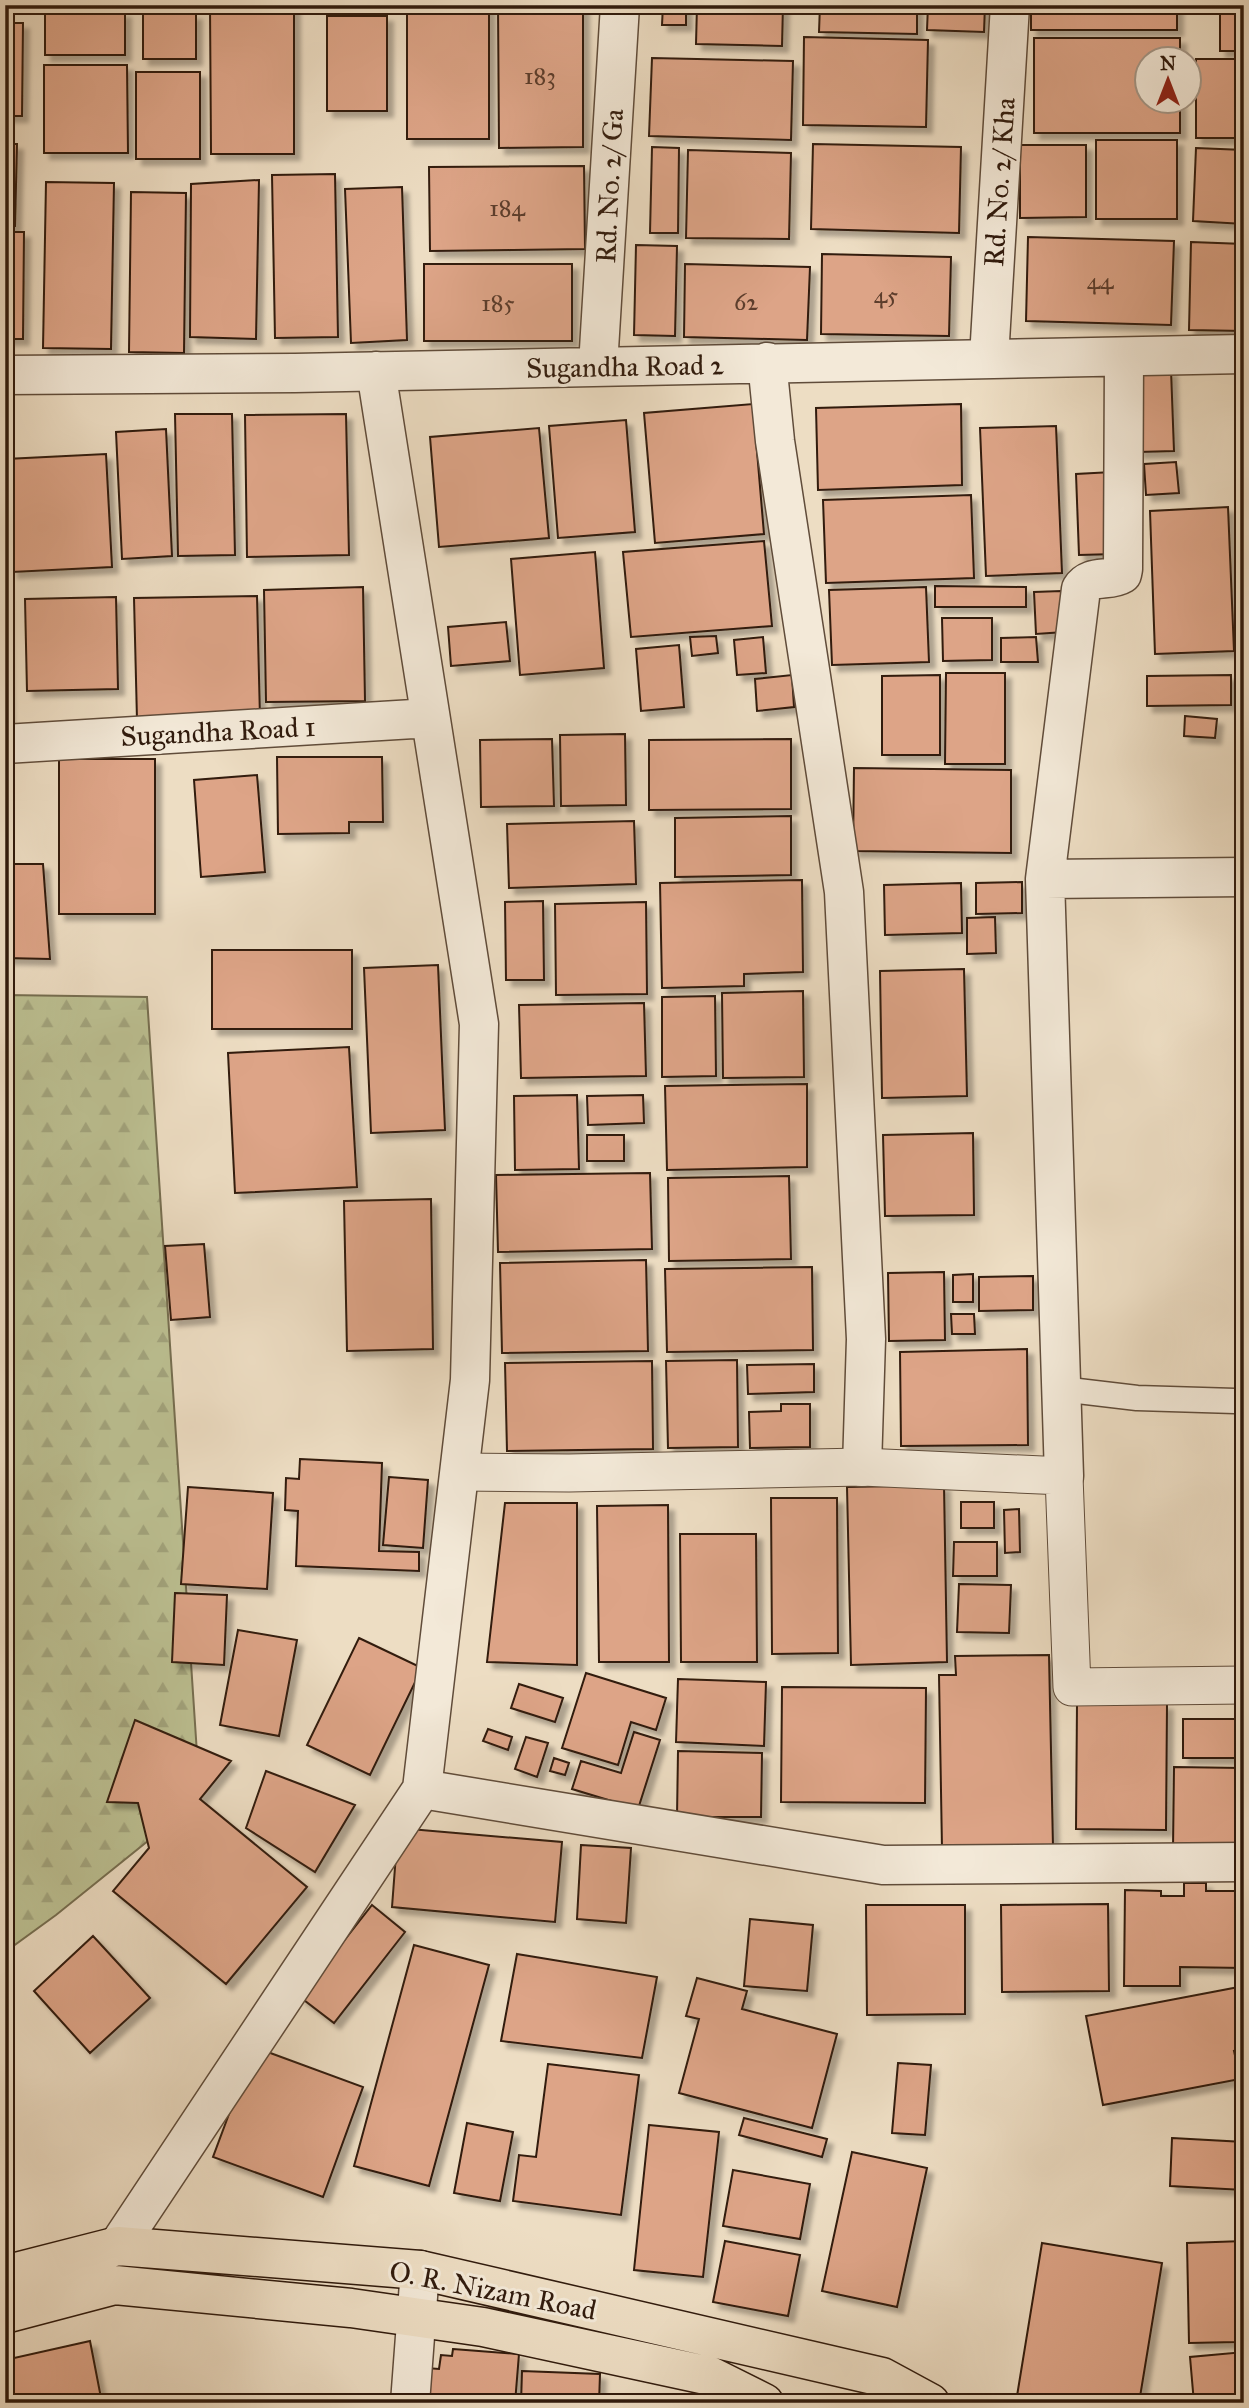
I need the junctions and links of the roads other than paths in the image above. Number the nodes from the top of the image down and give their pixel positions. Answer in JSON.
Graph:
{"nodes":[{"id":1,"x":620,"y":5,"type":"edge"},
{"id":2,"x":1010,"y":5,"type":"edge"},
{"id":3,"x":1244,"y":354,"type":"edge"},
{"id":4,"x":1124,"y":357,"type":"junction"},
{"id":5,"x":989,"y":358,"type":"junction"},
{"id":6,"x":767,"y":362,"type":"junction"},
{"id":7,"x":598,"y":366,"type":"junction"},
{"id":8,"x":376,"y":371,"type":"junction"},
{"id":9,"x":5,"y":375,"type":"edge"},
{"id":10,"x":430,"y":718,"type":"junction"},
{"id":11,"x":5,"y":744,"type":"edge"},
{"id":12,"x":1244,"y":877,"type":"edge"},
{"id":13,"x":1045,"y":879,"type":"junction"},
{"id":14,"x":1061,"y":1389,"type":"junction"},
{"id":15,"x":1235,"y":1401,"type":"dead end"},
{"id":16,"x":862,"y":1467,"type":"junction"},
{"id":17,"x":460,"y":1472,"type":"junction"},
{"id":18,"x":1064,"y":1476,"type":"junction"},
{"id":19,"x":1244,"y":1685,"type":"edge"},
{"id":20,"x":422,"y":1789,"type":"junction"},
{"id":21,"x":1244,"y":1862,"type":"edge"},
{"id":22,"x":118,"y":2246,"type":"junction"},
{"id":23,"x":420,"y":2270,"type":"junction"},
{"id":24,"x":5,"y":2276,"type":"edge"},
{"id":25,"x":5,"y":2314,"type":"edge"},
{"id":26,"x":416,"y":2317,"type":"junction"},
{"id":27,"x":410,"y":2403,"type":"edge"},
{"id":28,"x":764,"y":2403,"type":"edge"},
{"id":29,"x":930,"y":2403,"type":"edge"}],
"edges":[{"from":1,"to":7,"type":"street","name":"Rd. No. 2/ Ga"},
{"from":2,"to":5,"type":"street","name":"Rd. No. 2/ Kha"},
{"from":3,"to":4,"type":"street","name":"Sugandha Road 2"},
{"from":4,"to":5,"type":"street","name":"Sugandha Road 2"},
{"from":4,"to":13,"type":"street"},
{"from":5,"to":6,"type":"street","name":"Sugandha Road 2"},
{"from":6,"to":7,"type":"street","name":"Sugandha Road 2"},
{"from":6,"to":16,"type":"street"},
{"from":7,"to":8,"type":"street","name":"Sugandha Road 2"},
{"from":8,"to":9,"type":"street","name":"Sugandha Road 2"},
{"from":8,"to":10,"type":"street"},
{"from":10,"to":11,"type":"street","name":"Sugandha Road 1"},
{"from":10,"to":17,"type":"street"},
{"from":12,"to":13,"type":"street"},
{"from":13,"to":14,"type":"street"},
{"from":14,"to":15,"type":"lane"},
{"from":14,"to":18,"type":"street"},
{"from":16,"to":17,"type":"street"},
{"from":16,"to":18,"type":"street"},
{"from":17,"to":20,"type":"street"},
{"from":18,"to":19,"type":"street"},
{"from":20,"to":21,"type":"street"},
{"from":20,"to":22,"type":"street"},
{"from":22,"to":23,"type":"main road","name":"O. R. Nizam Road"},
{"from":22,"to":24,"type":"main road","name":"O. R. Nizam Road"},
{"from":23,"to":26,"type":"street"},
{"from":23,"to":29,"type":"main road","name":"O. R. Nizam Road"},
{"from":25,"to":26,"type":"main road"},
{"from":26,"to":27,"type":"street"},
{"from":26,"to":28,"type":"main road"}]}
